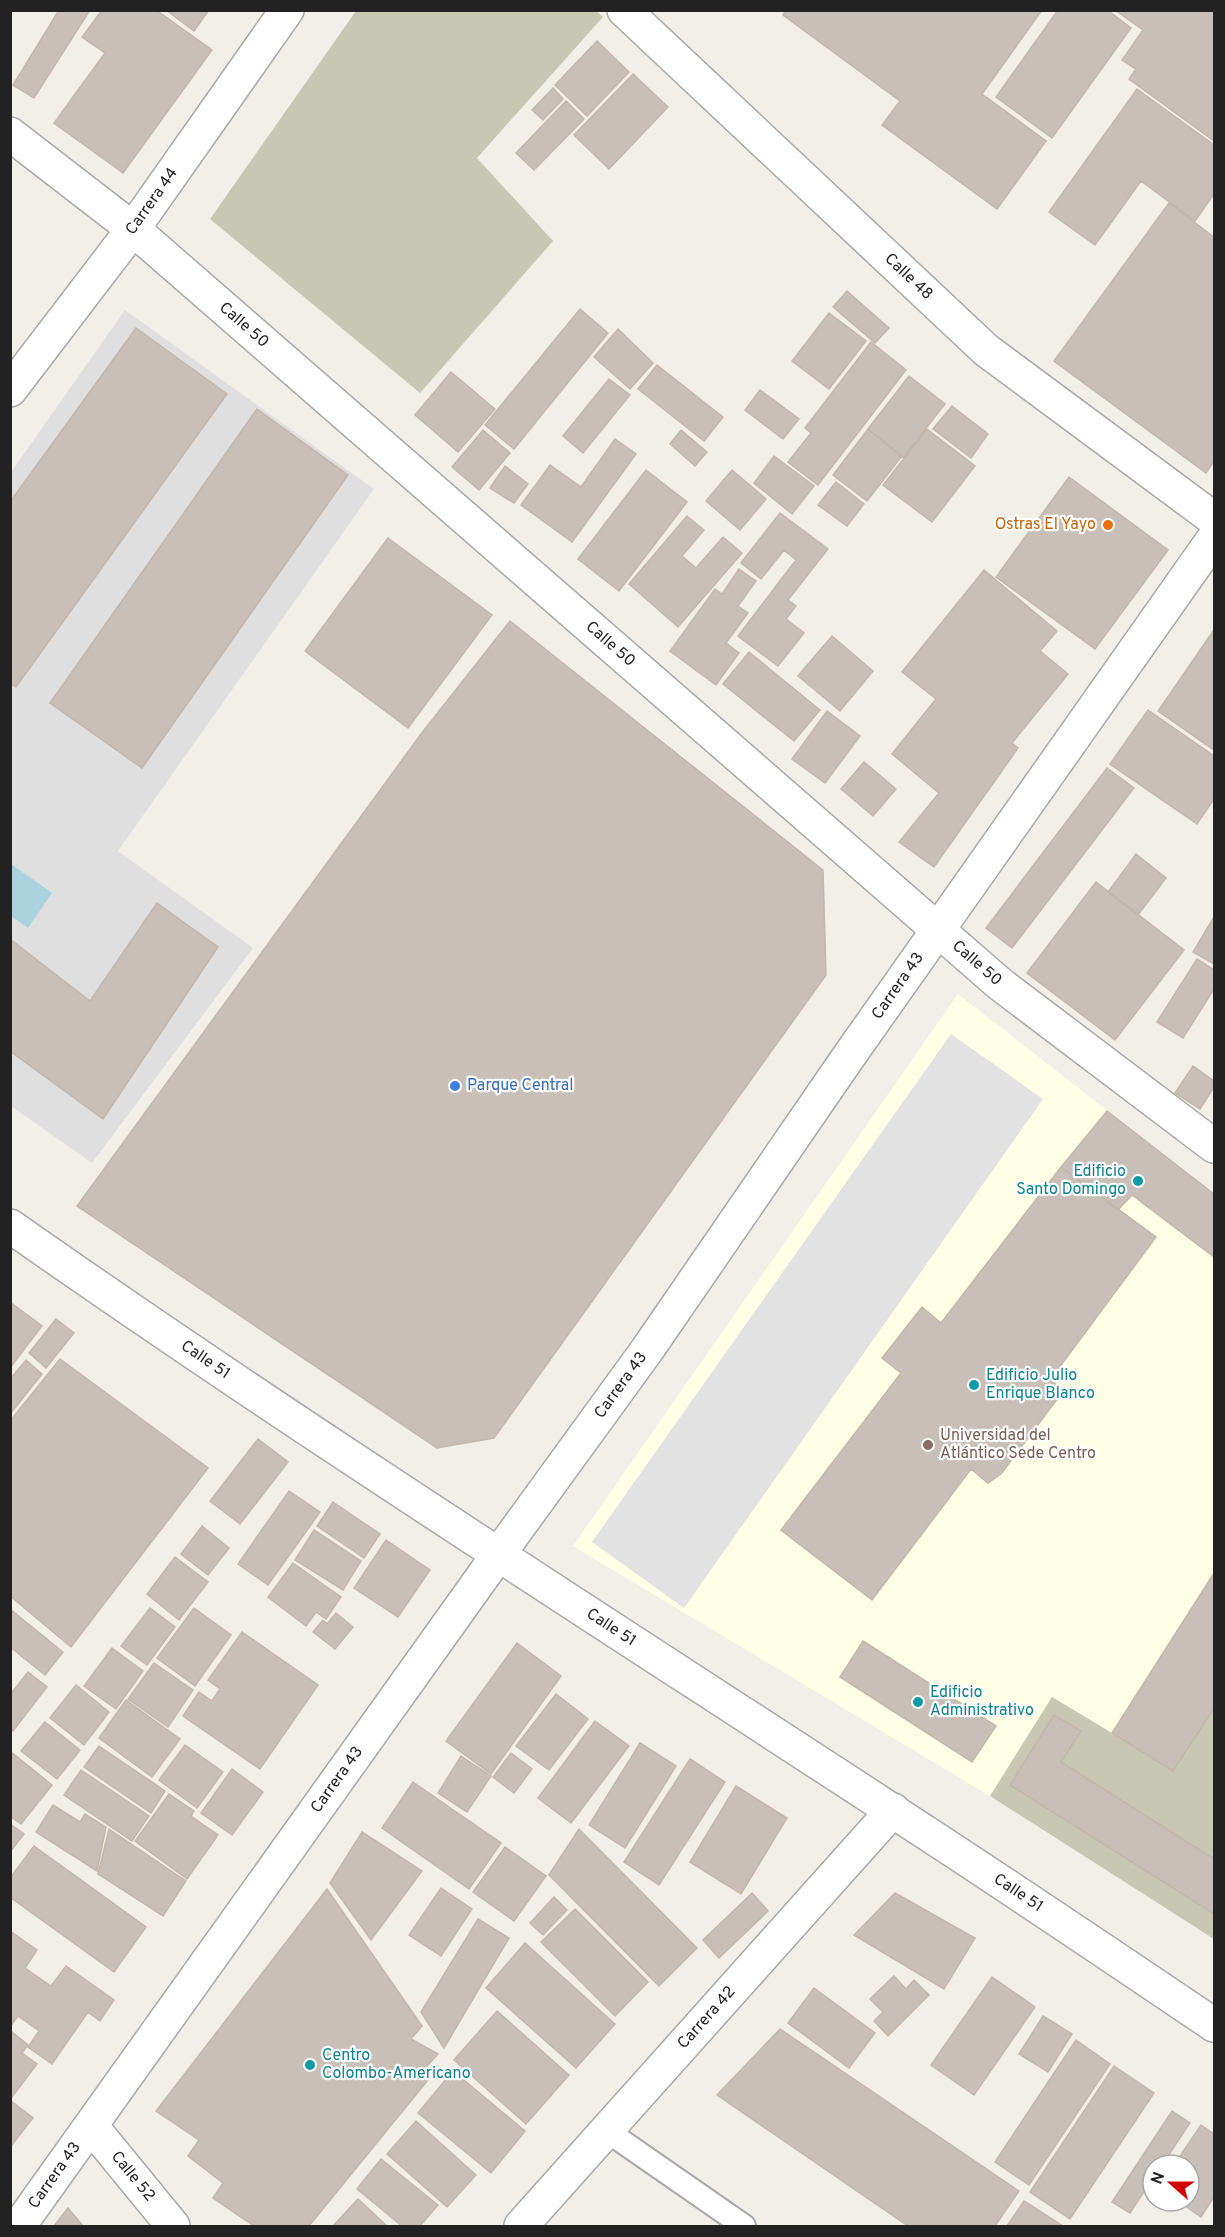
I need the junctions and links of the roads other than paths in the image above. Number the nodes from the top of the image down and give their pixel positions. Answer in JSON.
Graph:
{"nodes":[{"id":1,"x":286,"y":10,"type":"edge"},
{"id":2,"x":624,"y":10,"type":"edge"},
{"id":3,"x":10,"y":134,"type":"edge"},
{"id":4,"x":133,"y":229,"type":"junction"},
{"id":5,"x":10,"y":390,"type":"edge"},
{"id":6,"x":1215,"y":519,"type":"edge"},
{"id":7,"x":1215,"y":538,"type":"edge"},
{"id":8,"x":938,"y":931,"type":"junction"},
{"id":9,"x":1215,"y":1146,"type":"edge"},
{"id":10,"x":10,"y":1226,"type":"edge"},
{"id":11,"x":498,"y":1555,"type":"junction"},
{"id":12,"x":893,"y":1810,"type":"junction"},
{"id":13,"x":1215,"y":2025,"type":"edge"},
{"id":14,"x":92,"y":2127,"type":"junction"},
{"id":15,"x":607,"y":2131,"type":"junction"},
{"id":16,"x":19,"y":2226,"type":"edge"},
{"id":17,"x":173,"y":2226,"type":"edge"},
{"id":18,"x":521,"y":2226,"type":"edge"},
{"id":19,"x":744,"y":2226,"type":"edge"}],
"edges":[{"from":1,"to":4,"type":"street","name":"Carrera 44"},
{"from":2,"to":6,"type":"street","name":"Calle 48"},
{"from":3,"to":4,"type":"street","name":"Calle 50"},
{"from":4,"to":5,"type":"street","name":"Carrera 44"},
{"from":4,"to":8,"type":"street","name":"Calle 50"},
{"from":7,"to":8,"type":"street","name":"Carrera 43"},
{"from":8,"to":9,"type":"street","name":"Calle 50"},
{"from":8,"to":11,"type":"street","name":"Carrera 43"},
{"from":10,"to":11,"type":"street","name":"Calle 51"},
{"from":11,"to":12,"type":"street","name":"Calle 51"},
{"from":11,"to":14,"type":"street","name":"Carrera 43"},
{"from":12,"to":13,"type":"street","name":"Calle 51"},
{"from":12,"to":15,"type":"street","name":"Carrera 42"},
{"from":14,"to":16,"type":"street","name":"Carrera 43"},
{"from":14,"to":17,"type":"street","name":"Calle 52"},
{"from":15,"to":18,"type":"street","name":"Carrera 42"},
{"from":15,"to":19,"type":"lane"}]}
